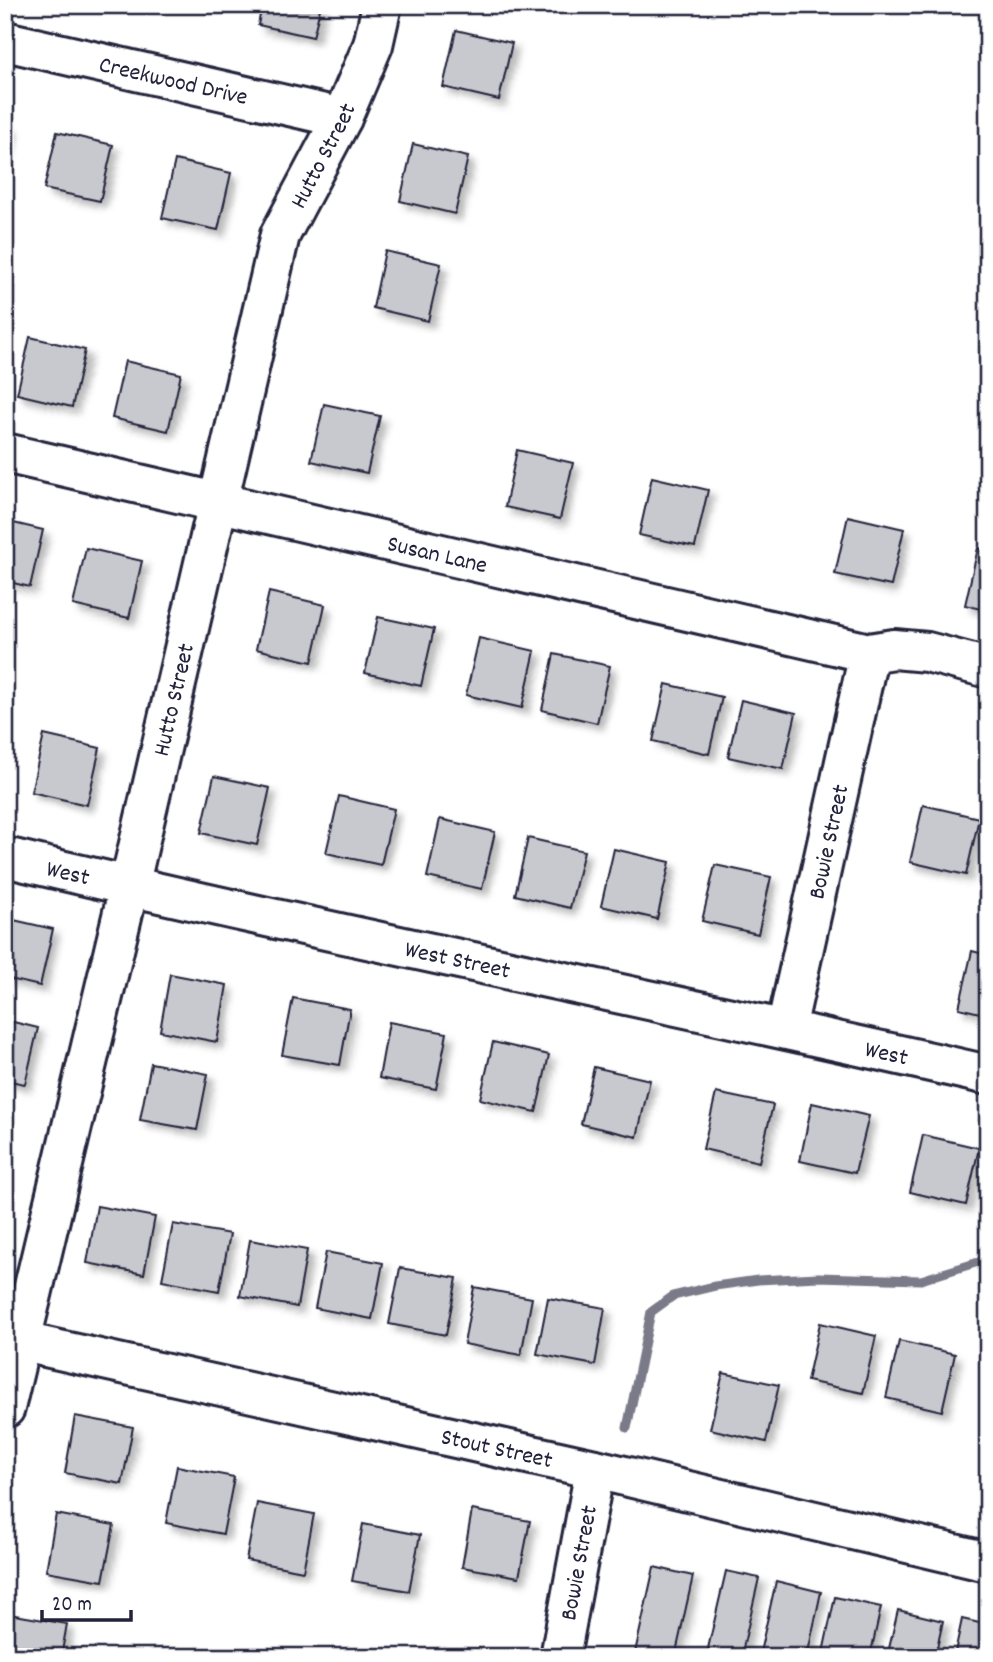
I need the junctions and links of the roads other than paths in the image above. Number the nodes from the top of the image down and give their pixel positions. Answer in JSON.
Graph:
{"nodes":[{"id":1,"x":382,"y":5,"type":"edge"},
{"id":2,"x":5,"y":41,"type":"edge"},
{"id":3,"x":342,"y":118,"type":"junction"},
{"id":4,"x":5,"y":453,"type":"edge"},
{"id":5,"x":217,"y":502,"type":"junction"},
{"id":6,"x":869,"y":653,"type":"junction"},
{"id":7,"x":988,"y":668,"type":"edge"},
{"id":8,"x":5,"y":858,"type":"edge"},
{"id":9,"x":129,"y":887,"type":"junction"},
{"id":10,"x":786,"y":1029,"type":"junction"},
{"id":11,"x":988,"y":1075,"type":"edge"},
{"id":12,"x":13,"y":1340,"type":"edge"},
{"id":13,"x":5,"y":1408,"type":"edge"},
{"id":14,"x":595,"y":1469,"type":"junction"},
{"id":15,"x":988,"y":1562,"type":"edge"},
{"id":16,"x":560,"y":1657,"type":"edge"}],
"edges":[{"from":1,"to":3,"type":"street","name":"Hutto Street"},
{"from":2,"to":3,"type":"street","name":"Creekwood Drive"},
{"from":3,"to":5,"type":"street","name":"Hutto Street"},
{"from":4,"to":5,"type":"street","name":"Susan Lane"},
{"from":5,"to":6,"type":"street","name":"Susan Lane"},
{"from":5,"to":9,"type":"street","name":"Hutto Street"},
{"from":6,"to":7,"type":"street","name":"Susan Lane"},
{"from":6,"to":10,"type":"street","name":"Bowie Street"},
{"from":8,"to":9,"type":"street","name":"West"},
{"from":9,"to":10,"type":"street","name":"West Street"},
{"from":9,"to":12,"type":"street","name":"Hutto Street"},
{"from":10,"to":11,"type":"street","name":"West"},
{"from":12,"to":13,"type":"street","name":"Hutto Street"},
{"from":12,"to":14,"type":"street","name":"Stout Street"},
{"from":14,"to":15,"type":"street","name":"Stout Street"},
{"from":14,"to":16,"type":"street","name":"Bowie Street"}]}
